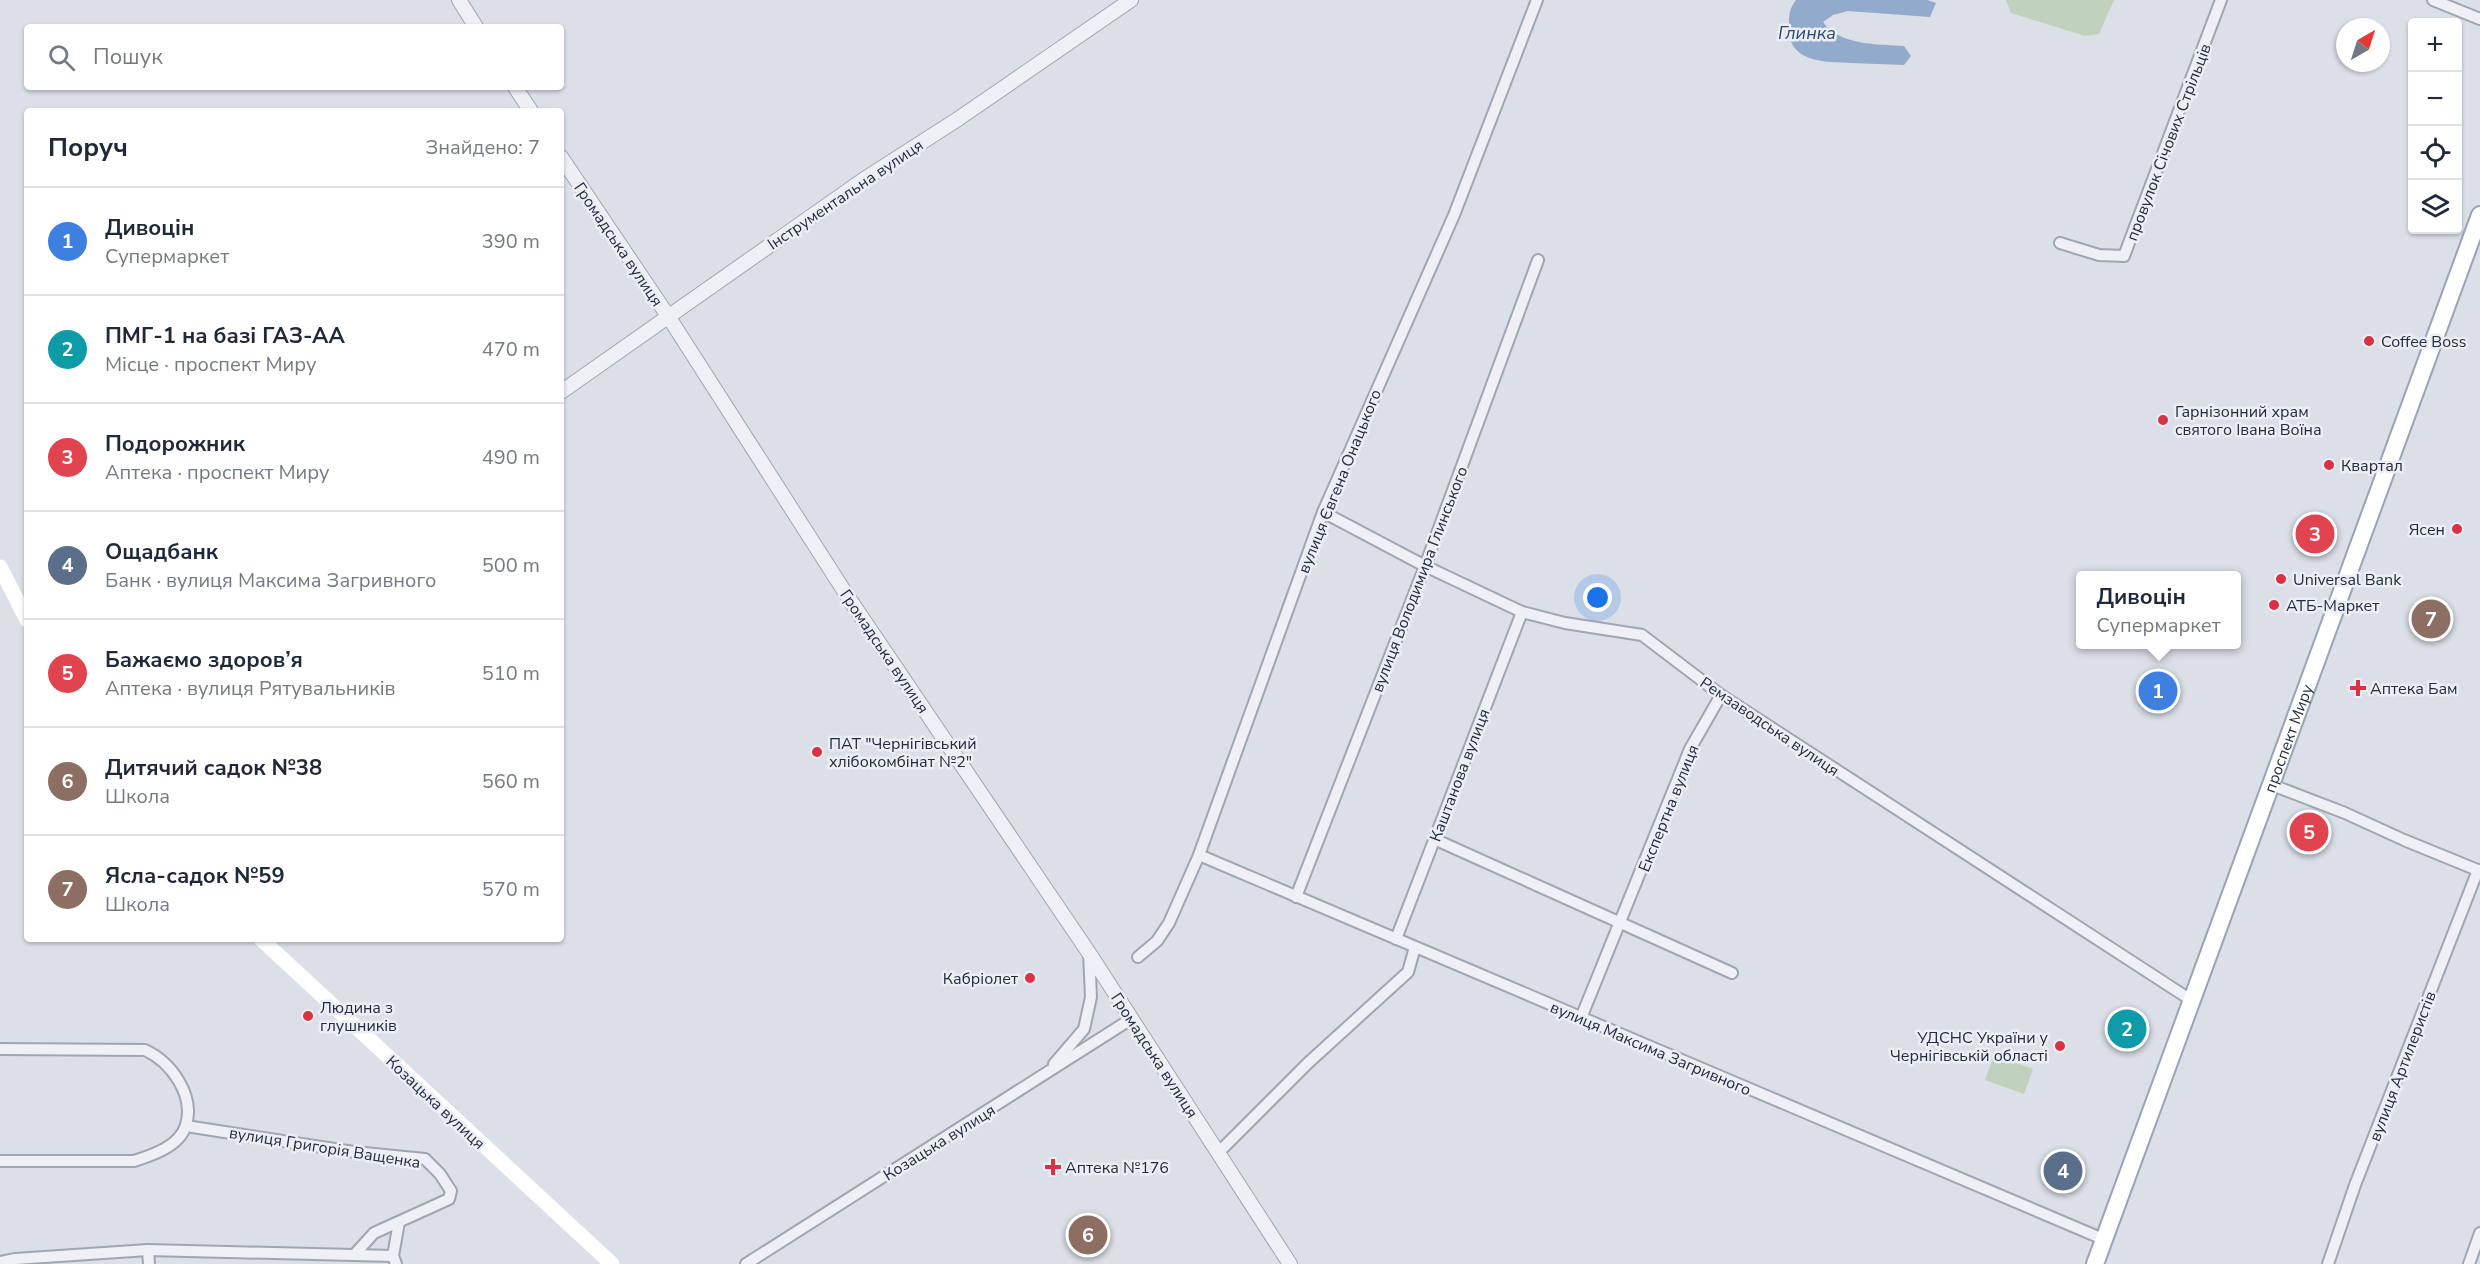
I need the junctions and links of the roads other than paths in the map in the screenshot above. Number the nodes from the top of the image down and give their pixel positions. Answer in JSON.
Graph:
{"nodes":[{"id":1,"x":459,"y":0,"type":"edge"},
{"id":2,"x":1131,"y":0,"type":"edge"},
{"id":3,"x":1537,"y":0,"type":"edge"},
{"id":4,"x":2222,"y":0,"type":"edge"},
{"id":5,"x":2433,"y":0,"type":"edge"},
{"id":6,"x":2480,"y":19,"type":"edge"},
{"id":7,"x":474,"y":24,"type":"edge"},
{"id":8,"x":518,"y":90,"type":"edge"},
{"id":9,"x":529,"y":108,"type":"edge"},
{"id":10,"x":564,"y":161,"type":"edge"},
{"id":11,"x":2480,"y":214,"type":"edge"},
{"id":12,"x":2060,"y":243,"type":"dead end"},
{"id":13,"x":1538,"y":260,"type":"dead end"},
{"id":14,"x":668,"y":316,"type":"junction"},
{"id":15,"x":564,"y":390,"type":"edge"},
{"id":16,"x":1323,"y":512,"type":"junction"},
{"id":17,"x":1425,"y":566,"type":"junction"},
{"id":18,"x":0,"y":567,"type":"edge"},
{"id":19,"x":1521,"y":612,"type":"junction"},
{"id":20,"x":24,"y":614,"type":"edge"},
{"id":21,"x":1721,"y":696,"type":"junction"},
{"id":22,"x":2272,"y":785,"type":"junction"},
{"id":23,"x":1434,"y":840,"type":"junction"},
{"id":24,"x":1199,"y":855,"type":"junction"},
{"id":25,"x":2479,"y":870,"type":"edge"},
{"id":26,"x":1296,"y":897,"type":"junction"},
{"id":27,"x":1621,"y":923,"type":"junction"},
{"id":28,"x":1396,"y":939,"type":"junction"},
{"id":29,"x":264,"y":942,"type":"edge"},
{"id":30,"x":1415,"y":947,"type":"junction"},
{"id":31,"x":1089,"y":953,"type":"junction"},
{"id":32,"x":1138,"y":957,"type":"dead end"},
{"id":33,"x":1732,"y":973,"type":"dead end"},
{"id":34,"x":2191,"y":1000,"type":"junction"},
{"id":35,"x":1581,"y":1018,"type":"junction"},
{"id":36,"x":1131,"y":1020,"type":"junction"},
{"id":37,"x":0,"y":1049,"type":"edge"},
{"id":38,"x":1044,"y":1075,"type":"junction"},
{"id":39,"x":186,"y":1126,"type":"junction"},
{"id":40,"x":1218,"y":1153,"type":"junction"},
{"id":41,"x":0,"y":1161,"type":"edge"},
{"id":42,"x":399,"y":1221,"type":"junction"},
{"id":43,"x":2480,"y":1233,"type":"edge"},
{"id":44,"x":2103,"y":1239,"type":"junction"},
{"id":45,"x":148,"y":1250,"type":"junction"},
{"id":46,"x":354,"y":1255,"type":"junction"},
{"id":47,"x":394,"y":1260,"type":"edge"},
{"id":48,"x":0,"y":1262,"type":"edge"},
{"id":49,"x":149,"y":1264,"type":"edge"},
{"id":50,"x":612,"y":1264,"type":"edge"},
{"id":51,"x":746,"y":1264,"type":"edge"},
{"id":52,"x":1290,"y":1264,"type":"edge"},
{"id":53,"x":2095,"y":1264,"type":"edge"},
{"id":54,"x":2328,"y":1264,"type":"edge"},
{"id":55,"x":2469,"y":1264,"type":"edge"}],
"edges":[{"from":1,"to":7,"type":"street"},
{"from":2,"to":14,"type":"street","name":"Інструментальна вулиця"},
{"from":3,"to":16,"type":"street","name":"вулиця Євгена Онацького"},
{"from":4,"to":12,"type":"street","name":"провулок Січових Стрільців"},
{"from":5,"to":6,"type":"street"},
{"from":8,"to":9,"type":"street"},
{"from":10,"to":14,"type":"street","name":"Громадська вулиця"},
{"from":11,"to":22,"type":"main road","name":"проспект Миру"},
{"from":13,"to":17,"type":"street","name":"вулиця Володимира Глинського"},
{"from":14,"to":15,"type":"street","name":"Інструментальна вулиця"},
{"from":14,"to":31,"type":"street","name":"Громадська вулиця"},
{"from":16,"to":17,"type":"street","name":"Ремзаводська вулиця"},
{"from":16,"to":24,"type":"street","name":"вулиця Євгена Онацького"},
{"from":17,"to":19,"type":"street","name":"Ремзаводська вулиця"},
{"from":17,"to":26,"type":"street","name":"вулиця Володимира Глинського"},
{"from":18,"to":20,"type":"main road"},
{"from":19,"to":21,"type":"street","name":"Ремзаводська вулиця"},
{"from":19,"to":23,"type":"street","name":"Каштанова вулиця"},
{"from":21,"to":27,"type":"street","name":"Експертна вулиця"},
{"from":21,"to":34,"type":"street","name":"Ремзаводська вулиця"},
{"from":22,"to":25,"type":"street"},
{"from":22,"to":34,"type":"main road","name":"проспект Миру"},
{"from":23,"to":27,"type":"street"},
{"from":23,"to":28,"type":"street","name":"Каштанова вулиця"},
{"from":24,"to":26,"type":"street","name":"вулиця Максима Загривного"},
{"from":24,"to":32,"type":"street","name":"вулиця Євгена Онацького"},
{"from":25,"to":54,"type":"street","name":"вулиця Артилеристів"},
{"from":26,"to":28,"type":"street","name":"вулиця Максима Загривного"},
{"from":27,"to":33,"type":"street"},
{"from":27,"to":35,"type":"street","name":"Експертна вулиця"},
{"from":28,"to":30,"type":"street","name":"вулиця Максима Загривного"},
{"from":29,"to":50,"type":"main road","name":"Козацька вулиця"},
{"from":30,"to":35,"type":"street","name":"вулиця Максима Загривного"},
{"from":30,"to":40,"type":"street"},
{"from":31,"to":36,"type":"street","name":"Громадська вулиця"},
{"from":31,"to":38,"type":"street"},
{"from":34,"to":44,"type":"main road","name":"проспект Миру"},
{"from":35,"to":44,"type":"street","name":"вулиця Максима Загривного"},
{"from":36,"to":38,"type":"street","name":"Козацька вулиця"},
{"from":36,"to":40,"type":"street","name":"Громадська вулиця"},
{"from":37,"to":39,"type":"street"},
{"from":38,"to":51,"type":"street","name":"Козацька вулиця"},
{"from":39,"to":41,"type":"street"},
{"from":39,"to":42,"type":"street","name":"вулиця Григорія Ващенка"},
{"from":40,"to":52,"type":"street","name":"Громадська вулиця"},
{"from":42,"to":46,"type":"street"},
{"from":42,"to":47,"type":"street"},
{"from":43,"to":55,"type":"street"},
{"from":44,"to":53,"type":"main road","name":"проспект Миру"},
{"from":45,"to":46,"type":"street"},
{"from":45,"to":48,"type":"street"},
{"from":45,"to":49,"type":"street"},
{"from":46,"to":47,"type":"street"}]}
